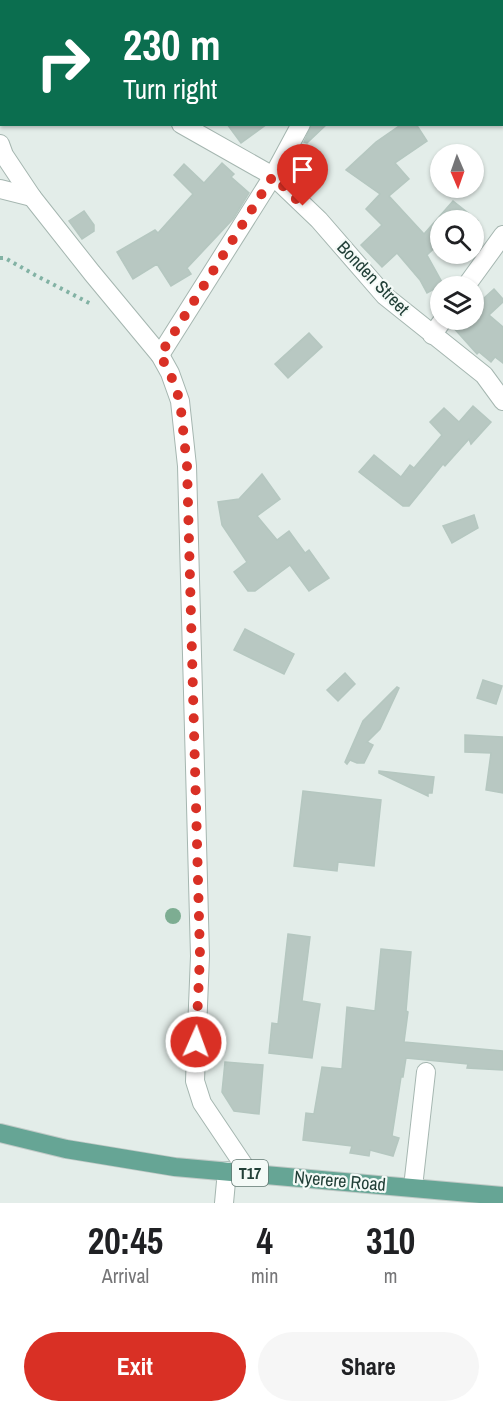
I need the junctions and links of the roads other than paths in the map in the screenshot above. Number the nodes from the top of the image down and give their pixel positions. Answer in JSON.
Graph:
{"nodes":[{"id":1,"x":185,"y":126,"type":"edge"},
{"id":2,"x":300,"y":126,"type":"edge"},
{"id":3,"x":0,"y":144,"type":"edge"},
{"id":4,"x":273,"y":176,"type":"junction"},
{"id":5,"x":0,"y":189,"type":"edge"},
{"id":6,"x":32,"y":197,"type":"junction"},
{"id":7,"x":503,"y":234,"type":"edge"},
{"id":8,"x":473,"y":276,"type":"edge"},
{"id":9,"x":436,"y":330,"type":"edge"},
{"id":10,"x":432,"y":335,"type":"junction"},
{"id":11,"x":160,"y":355,"type":"junction"},
{"id":12,"x":503,"y":401,"type":"edge"},
{"id":13,"x":426,"y":1072,"type":"dead end"},
{"id":14,"x":0,"y":1133,"type":"edge"},
{"id":15,"x":227,"y":1171,"type":"junction"},
{"id":16,"x":249,"y":1173,"type":"junction"},
{"id":17,"x":413,"y":1187,"type":"junction"},
{"id":18,"x":503,"y":1196,"type":"edge"},
{"id":19,"x":224,"y":1203,"type":"edge"}],
"edges":[{"from":1,"to":4,"type":"street","name":"Bonden Street"},
{"from":2,"to":4,"type":"street"},
{"from":3,"to":6,"type":"street"},
{"from":4,"to":10,"type":"street","name":"Bonden Street"},
{"from":4,"to":11,"type":"street"},
{"from":5,"to":6,"type":"street"},
{"from":6,"to":11,"type":"street"},
{"from":7,"to":8,"type":"street"},
{"from":9,"to":10,"type":"street"},
{"from":10,"to":12,"type":"street","name":"Bonden Street"},
{"from":11,"to":16,"type":"street"},
{"from":13,"to":17,"type":"street"},
{"from":14,"to":15,"type":"main road","name":"Nyerere Road","number":"T17"},
{"from":15,"to":16,"type":"main road","name":"Nyerere Road","number":"T17"},
{"from":15,"to":19,"type":"street"},
{"from":16,"to":17,"type":"main road","name":"Nyerere Road","number":"T17"},
{"from":17,"to":18,"type":"main road","name":"Nyerere Road","number":"T17"}]}
